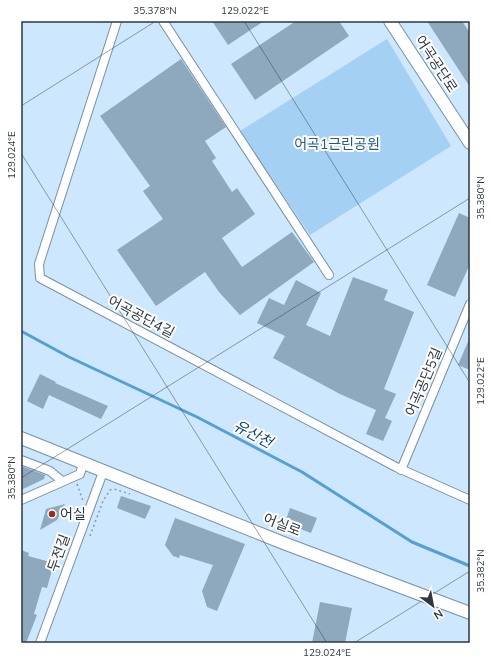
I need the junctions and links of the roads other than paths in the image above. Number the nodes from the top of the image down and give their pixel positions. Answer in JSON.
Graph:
{"nodes":[{"id":1,"x":117,"y":21,"type":"edge"},
{"id":2,"x":163,"y":21,"type":"edge"},
{"id":3,"x":390,"y":21,"type":"edge"},
{"id":4,"x":470,"y":143,"type":"edge"},
{"id":5,"x":329,"y":276,"type":"dead end"},
{"id":6,"x":470,"y":304,"type":"edge"},
{"id":7,"x":21,"y":438,"type":"edge"},
{"id":8,"x":21,"y":460,"type":"edge"},
{"id":9,"x":83,"y":464,"type":"junction"},
{"id":10,"x":401,"y":470,"type":"junction"},
{"id":11,"x":103,"y":472,"type":"junction"},
{"id":12,"x":62,"y":481,"type":"junction"},
{"id":13,"x":21,"y":500,"type":"edge"},
{"id":14,"x":470,"y":500,"type":"edge"},
{"id":15,"x":470,"y":613,"type":"edge"},
{"id":16,"x":40,"y":643,"type":"edge"}],
"edges":[{"from":1,"to":10,"type":"street","name":"어곡공단4길"},
{"from":2,"to":5,"type":"street"},
{"from":3,"to":4,"type":"main road","name":"어곡공단로"},
{"from":6,"to":10,"type":"street","name":"어곡공단5길"},
{"from":7,"to":9,"type":"main road","name":"어실로"},
{"from":8,"to":12,"type":"street"},
{"from":9,"to":11,"type":"main road","name":"어실로"},
{"from":9,"to":12,"type":"street"},
{"from":10,"to":14,"type":"street","name":"어곡공단4길"},
{"from":11,"to":15,"type":"main road","name":"어실로"},
{"from":11,"to":16,"type":"street","name":"두전길"},
{"from":12,"to":13,"type":"street"}]}
